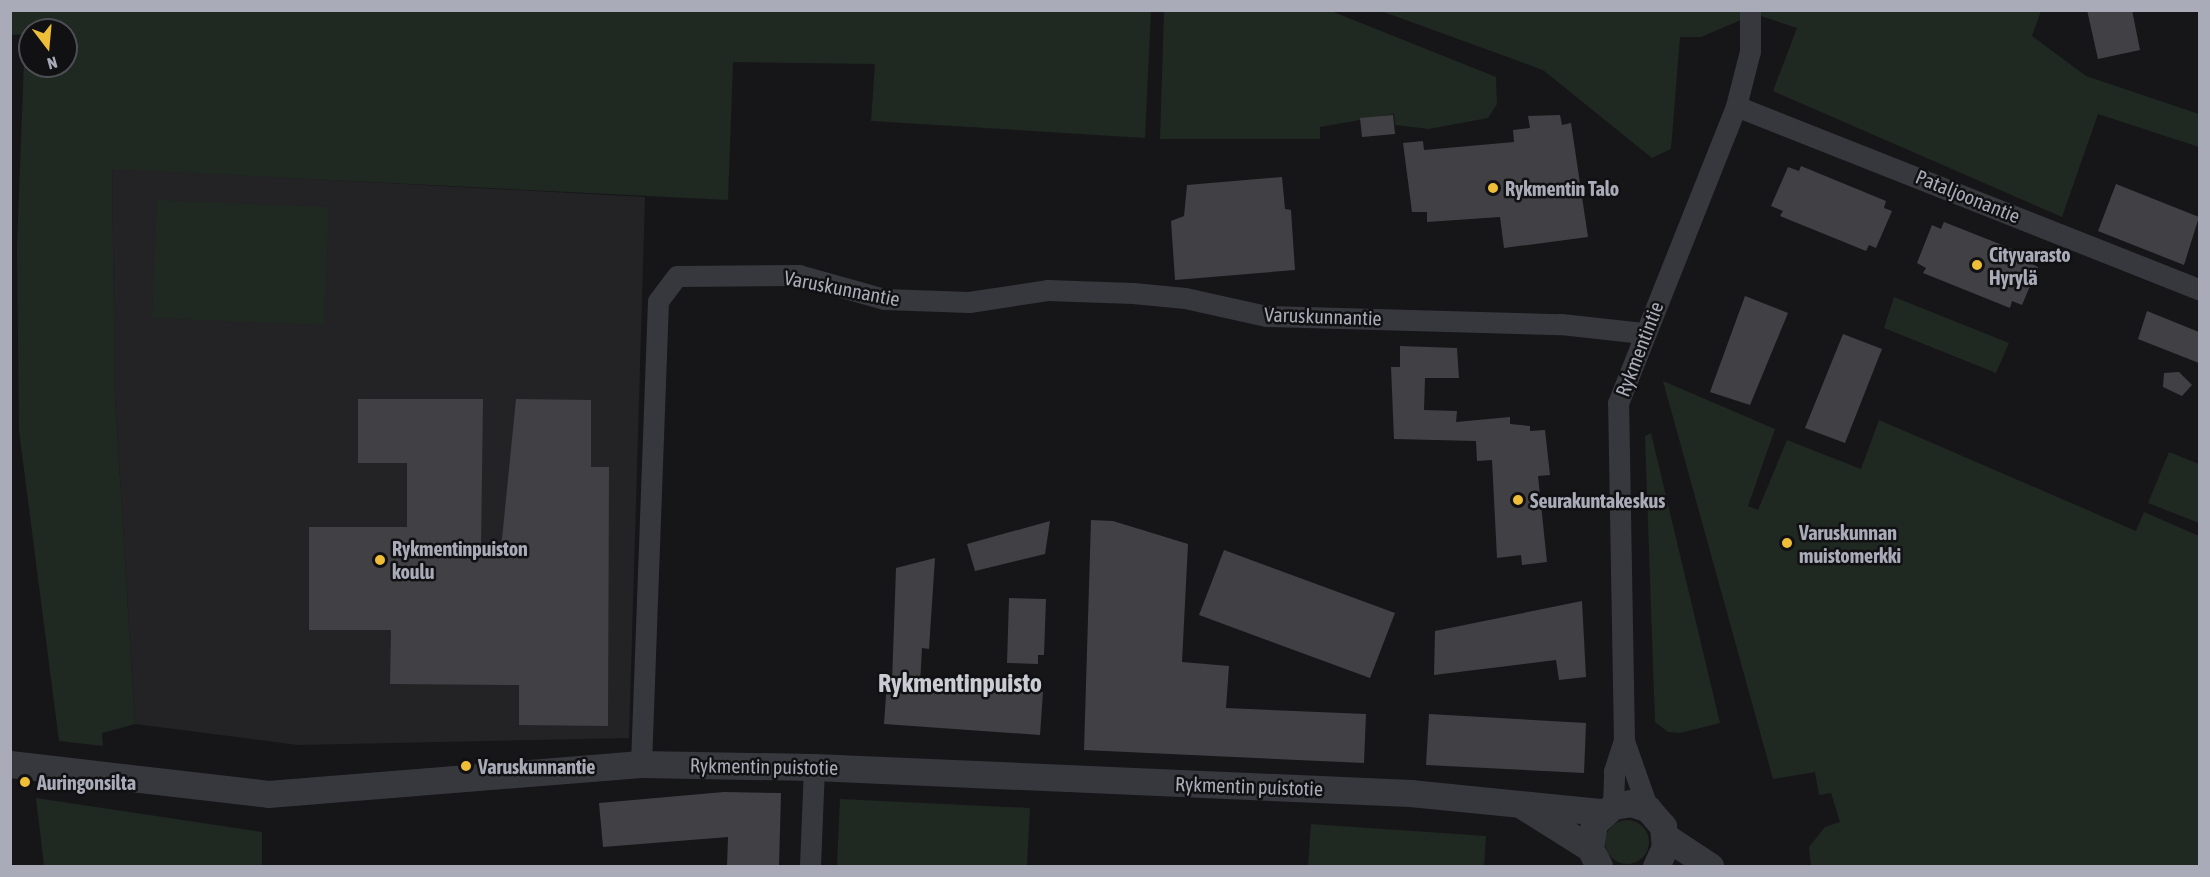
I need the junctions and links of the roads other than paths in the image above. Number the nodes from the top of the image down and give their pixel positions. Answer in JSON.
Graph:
{"nodes":[{"id":1,"x":1750,"y":10,"type":"edge"},
{"id":2,"x":1736,"y":106,"type":"junction"},
{"id":3,"x":2199,"y":290,"type":"edge"},
{"id":4,"x":1643,"y":333,"type":"junction"},
{"id":5,"x":1624,"y":741,"type":"junction"},
{"id":6,"x":10,"y":764,"type":"edge"},
{"id":7,"x":641,"y":764,"type":"junction"},
{"id":8,"x":814,"y":767,"type":"junction"},
{"id":9,"x":1519,"y":804,"type":"junction"},
{"id":10,"x":1608,"y":809,"type":"junction"},
{"id":11,"x":1648,"y":809,"type":"junction"},
{"id":12,"x":1666,"y":837,"type":"junction"},
{"id":13,"x":1595,"y":857,"type":"edge"},
{"id":14,"x":810,"y":867,"type":"edge"},
{"id":15,"x":1656,"y":867,"type":"edge"},
{"id":16,"x":1710,"y":867,"type":"edge"}],
"edges":[{"from":1,"to":2,"type":"street","name":"Rykmentintie"},
{"from":2,"to":3,"type":"street","name":"Pataljoonantie"},
{"from":2,"to":4,"type":"street","name":"Rykmentintie"},
{"from":4,"to":5,"type":"street","name":"Rykmentintie"},
{"from":4,"to":7,"type":"street","name":"Varuskunnantie"},
{"from":5,"to":10,"type":"street","name":"Rykmentintie"},
{"from":5,"to":11,"type":"street","name":"Rykmentintie"},
{"from":6,"to":7,"type":"street","name":"Rykmentin puistotie"},
{"from":7,"to":8,"type":"street","name":"Rykmentin puistotie"},
{"from":8,"to":9,"type":"street","name":"Rykmentin puistotie"},
{"from":8,"to":14,"type":"street"},
{"from":9,"to":10,"type":"street","name":"Rykmentin puistotie"},
{"from":9,"to":13,"type":"street","name":"Rykmentin puistotie"},
{"from":10,"to":11,"type":"street","name":"Rykmentin puistotie"},
{"from":10,"to":13,"type":"street"},
{"from":11,"to":12,"type":"street"},
{"from":12,"to":15,"type":"street"},
{"from":12,"to":16,"type":"street"}]}
